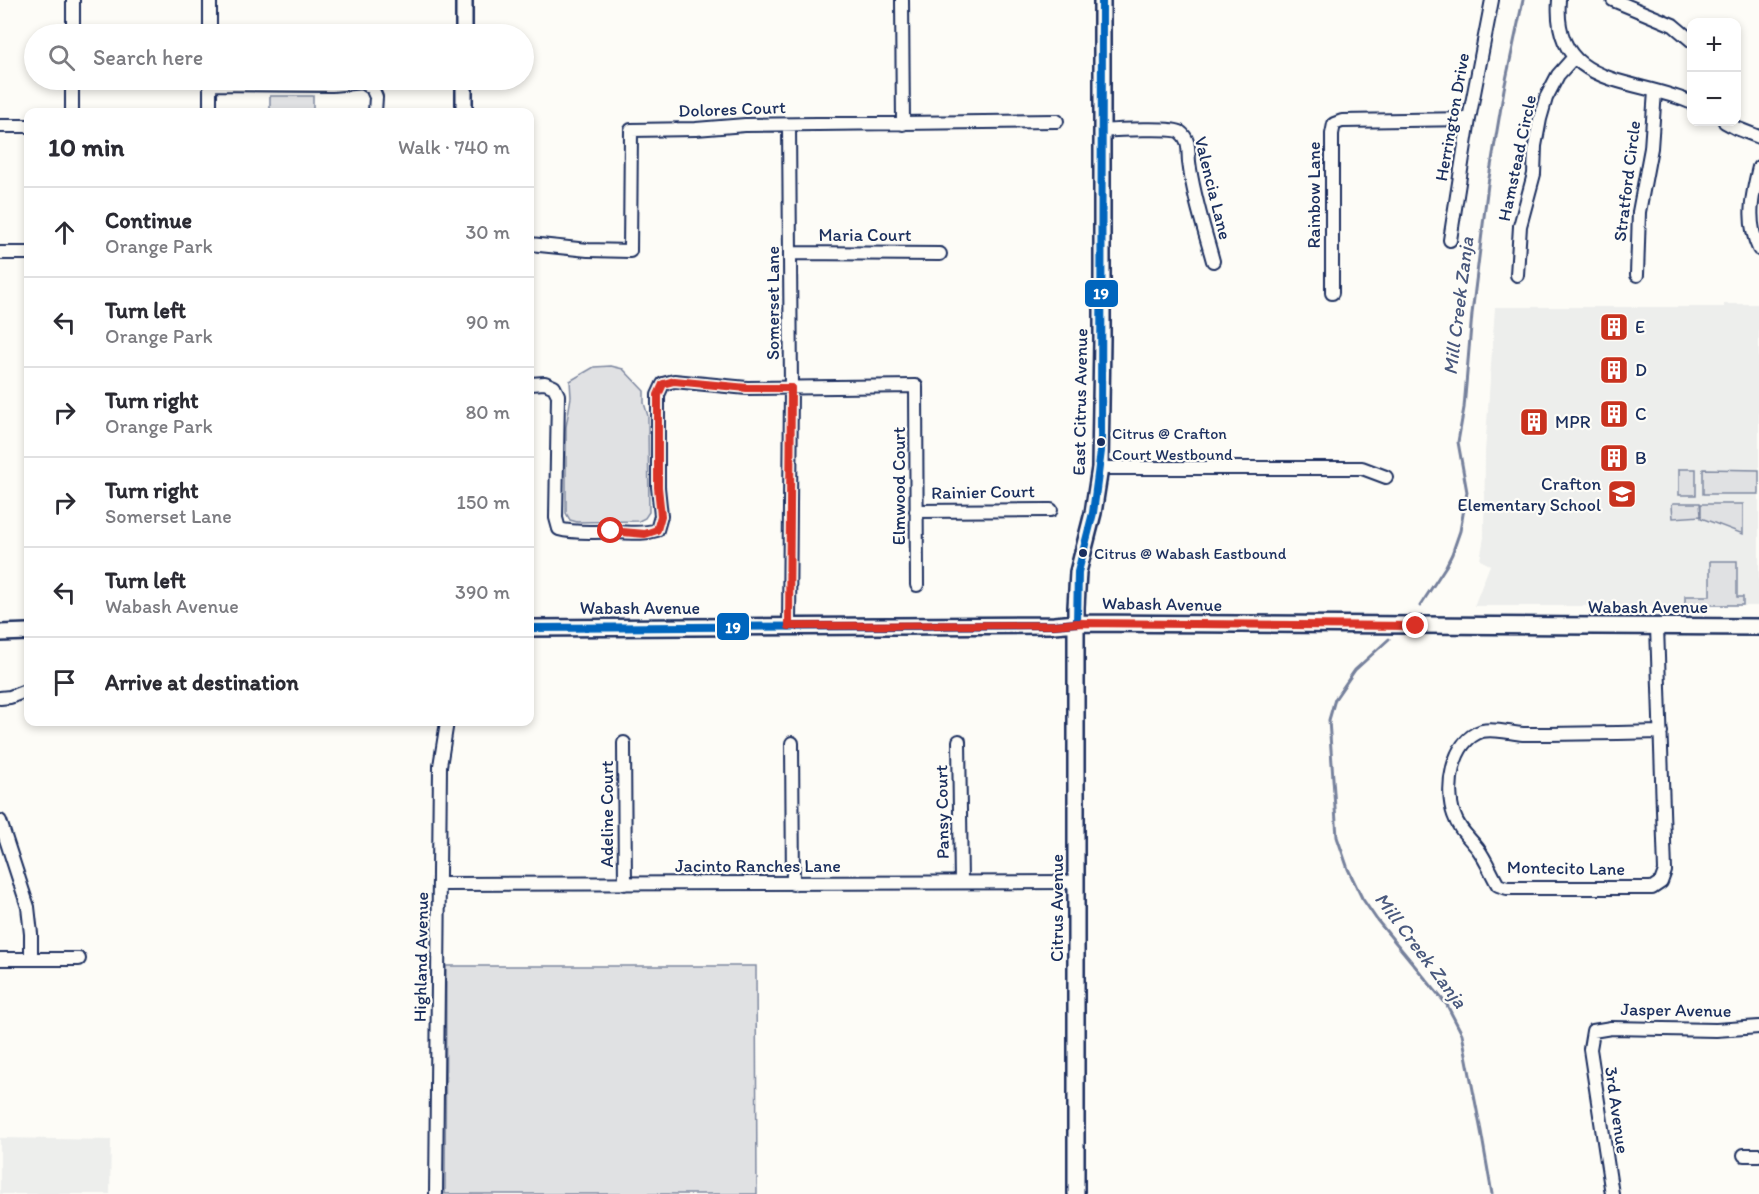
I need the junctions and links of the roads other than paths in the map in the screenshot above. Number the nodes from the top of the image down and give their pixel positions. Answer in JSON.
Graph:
{"nodes":[{"id":1,"x":73,"y":0,"type":"edge"},
{"id":2,"x":210,"y":0,"type":"edge"},
{"id":3,"x":464,"y":0,"type":"edge"},
{"id":4,"x":902,"y":0,"type":"edge"},
{"id":5,"x":1102,"y":0,"type":"edge"},
{"id":6,"x":1492,"y":0,"type":"edge"},
{"id":7,"x":1558,"y":0,"type":"edge"},
{"id":8,"x":1613,"y":0,"type":"edge"},
{"id":9,"x":73,"y":24,"type":"edge"},
{"id":10,"x":210,"y":24,"type":"edge"},
{"id":11,"x":464,"y":24,"type":"edge"},
{"id":12,"x":1687,"y":37,"type":"edge"},
{"id":13,"x":1574,"y":57,"type":"junction"},
{"id":14,"x":72,"y":90,"type":"edge"},
{"id":15,"x":210,"y":90,"type":"edge"},
{"id":16,"x":373,"y":90,"type":"edge"},
{"id":17,"x":464,"y":90,"type":"edge"},
{"id":18,"x":1655,"y":91,"type":"junction"},
{"id":19,"x":1687,"y":102,"type":"edge"},
{"id":20,"x":72,"y":108,"type":"edge"},
{"id":21,"x":210,"y":108,"type":"edge"},
{"id":22,"x":375,"y":108,"type":"edge"},
{"id":23,"x":464,"y":108,"type":"edge"},
{"id":24,"x":1469,"y":119,"type":"junction"},
{"id":25,"x":1057,"y":122,"type":"dead end"},
{"id":26,"x":789,"y":124,"type":"junction"},
{"id":27,"x":903,"y":124,"type":"junction"},
{"id":28,"x":0,"y":126,"type":"edge"},
{"id":29,"x":24,"y":126,"type":"edge"},
{"id":30,"x":1732,"y":126,"type":"edge"},
{"id":31,"x":1102,"y":131,"type":"junction"},
{"id":32,"x":1759,"y":137,"type":"edge"},
{"id":33,"x":1759,"y":167,"type":"edge"},
{"id":34,"x":1450,"y":240,"type":"dead end"},
{"id":35,"x":534,"y":244,"type":"edge"},
{"id":36,"x":1759,"y":249,"type":"edge"},
{"id":37,"x":0,"y":253,"type":"edge"},
{"id":38,"x":24,"y":253,"type":"edge"},
{"id":39,"x":790,"y":253,"type":"junction"},
{"id":40,"x":940,"y":254,"type":"dead end"},
{"id":41,"x":1213,"y":261,"type":"dead end"},
{"id":42,"x":1517,"y":275,"type":"dead end"},
{"id":43,"x":1637,"y":275,"type":"dead end"},
{"id":44,"x":1332,"y":293,"type":"dead end"},
{"id":45,"x":534,"y":384,"type":"edge"},
{"id":46,"x":791,"y":388,"type":"junction"},
{"id":47,"x":1100,"y":468,"type":"junction"},
{"id":48,"x":1386,"y":477,"type":"dead end"},
{"id":49,"x":1051,"y":510,"type":"dead end"},
{"id":50,"x":916,"y":511,"type":"junction"},
{"id":51,"x":917,"y":585,"type":"dead end"},
{"id":52,"x":1077,"y":623,"type":"junction"},
{"id":53,"x":789,"y":626,"type":"junction"},
{"id":54,"x":1657,"y":627,"type":"junction"},
{"id":55,"x":1759,"y":627,"type":"edge"},
{"id":56,"x":534,"y":628,"type":"edge"},
{"id":57,"x":0,"y":633,"type":"edge"},
{"id":58,"x":24,"y":633,"type":"edge"},
{"id":59,"x":24,"y":692,"type":"edge"},
{"id":60,"x":0,"y":698,"type":"edge"},
{"id":61,"x":446,"y":726,"type":"edge"},
{"id":62,"x":1661,"y":732,"type":"junction"},
{"id":63,"x":959,"y":741,"type":"dead end"},
{"id":64,"x":624,"y":743,"type":"dead end"},
{"id":65,"x":792,"y":743,"type":"dead end"},
{"id":66,"x":0,"y":821,"type":"edge"},
{"id":67,"x":961,"y":882,"type":"junction"},
{"id":68,"x":1076,"y":882,"type":"junction"},
{"id":69,"x":440,"y":884,"type":"junction"},
{"id":70,"x":625,"y":884,"type":"junction"},
{"id":71,"x":793,"y":884,"type":"junction"},
{"id":72,"x":31,"y":958,"type":"junction"},
{"id":73,"x":0,"y":959,"type":"edge"},
{"id":74,"x":79,"y":959,"type":"dead end"},
{"id":75,"x":1759,"y":1027,"type":"edge"},
{"id":76,"x":1593,"y":1031,"type":"joint"},
{"id":77,"x":1744,"y":1155,"type":"dead end"},
{"id":78,"x":1759,"y":1155,"type":"edge"},
{"id":79,"x":436,"y":1194,"type":"edge"},
{"id":80,"x":1077,"y":1194,"type":"edge"},
{"id":81,"x":1612,"y":1194,"type":"edge"}],
"edges":[{"from":1,"to":9,"type":"street"},
{"from":2,"to":10,"type":"street"},
{"from":3,"to":11,"type":"street"},
{"from":4,"to":27,"type":"street"},
{"from":5,"to":31,"type":"street","name":"East Citrus Avenue"},
{"from":6,"to":24,"type":"street","name":"Herrington Drive"},
{"from":7,"to":13,"type":"street"},
{"from":8,"to":12,"type":"street"},
{"from":13,"to":18,"type":"street"},
{"from":13,"to":42,"type":"street","name":"Hamstead Circle"},
{"from":14,"to":20,"type":"street"},
{"from":15,"to":21,"type":"street"},
{"from":16,"to":22,"type":"street"},
{"from":17,"to":23,"type":"street"},
{"from":18,"to":19,"type":"street"},
{"from":18,"to":43,"type":"street","name":"Stratford Circle"},
{"from":24,"to":34,"type":"street","name":"Herrington Drive"},
{"from":24,"to":44,"type":"street","name":"Rainbow Lane"},
{"from":25,"to":27,"type":"street","name":"Dolores Court"},
{"from":26,"to":27,"type":"street","name":"Dolores Court"},
{"from":26,"to":35,"type":"street","name":"Dolores Court"},
{"from":26,"to":39,"type":"street","name":"Somerset Lane"},
{"from":28,"to":29,"type":"street"},
{"from":30,"to":32,"type":"street"},
{"from":31,"to":41,"type":"street","name":"Valencia Lane"},
{"from":31,"to":47,"type":"street","name":"East Citrus Avenue"},
{"from":33,"to":36,"type":"street"},
{"from":37,"to":38,"type":"street"},
{"from":39,"to":40,"type":"street","name":"Maria Court"},
{"from":39,"to":46,"type":"street","name":"Somerset Lane"},
{"from":45,"to":46,"type":"street"},
{"from":46,"to":50,"type":"street","name":"Elmwood Court"},
{"from":46,"to":53,"type":"street","name":"Somerset Lane"},
{"from":47,"to":48,"type":"street"},
{"from":47,"to":52,"type":"street","name":"East Citrus Avenue"},
{"from":49,"to":50,"type":"street","name":"Rainier Court"},
{"from":50,"to":51,"type":"street","name":"Elmwood Court"},
{"from":52,"to":53,"type":"street","name":"Wabash Avenue"},
{"from":52,"to":54,"type":"street","name":"Wabash Avenue"},
{"from":52,"to":68,"type":"street","name":"Citrus Avenue"},
{"from":53,"to":56,"type":"street","name":"Wabash Avenue"},
{"from":54,"to":55,"type":"street","name":"Wabash Avenue"},
{"from":54,"to":62,"type":"street","name":"Montecito Lane"},
{"from":57,"to":58,"type":"street"},
{"from":59,"to":60,"type":"street"},
{"from":61,"to":69,"type":"street","name":"Highland Avenue"},
{"from":62,"to":62,"type":"street","name":"Montecito Lane"},
{"from":63,"to":67,"type":"street","name":"Pansy Court"},
{"from":64,"to":70,"type":"street","name":"Adeline Court"},
{"from":65,"to":71,"type":"street"},
{"from":66,"to":72,"type":"street"},
{"from":67,"to":68,"type":"street","name":"Jacinto Ranches Lane"},
{"from":67,"to":71,"type":"street","name":"Jacinto Ranches Lane"},
{"from":68,"to":80,"type":"street","name":"Citrus Avenue"},
{"from":69,"to":70,"type":"street","name":"Jacinto Ranches Lane"},
{"from":69,"to":79,"type":"street","name":"Highland Avenue"},
{"from":70,"to":71,"type":"street","name":"Jacinto Ranches Lane"},
{"from":72,"to":73,"type":"street"},
{"from":72,"to":74,"type":"street"},
{"from":75,"to":76,"type":"street","name":"Jasper Avenue"},
{"from":76,"to":81,"type":"street","name":"3rd Avenue"},
{"from":77,"to":78,"type":"street"}]}
